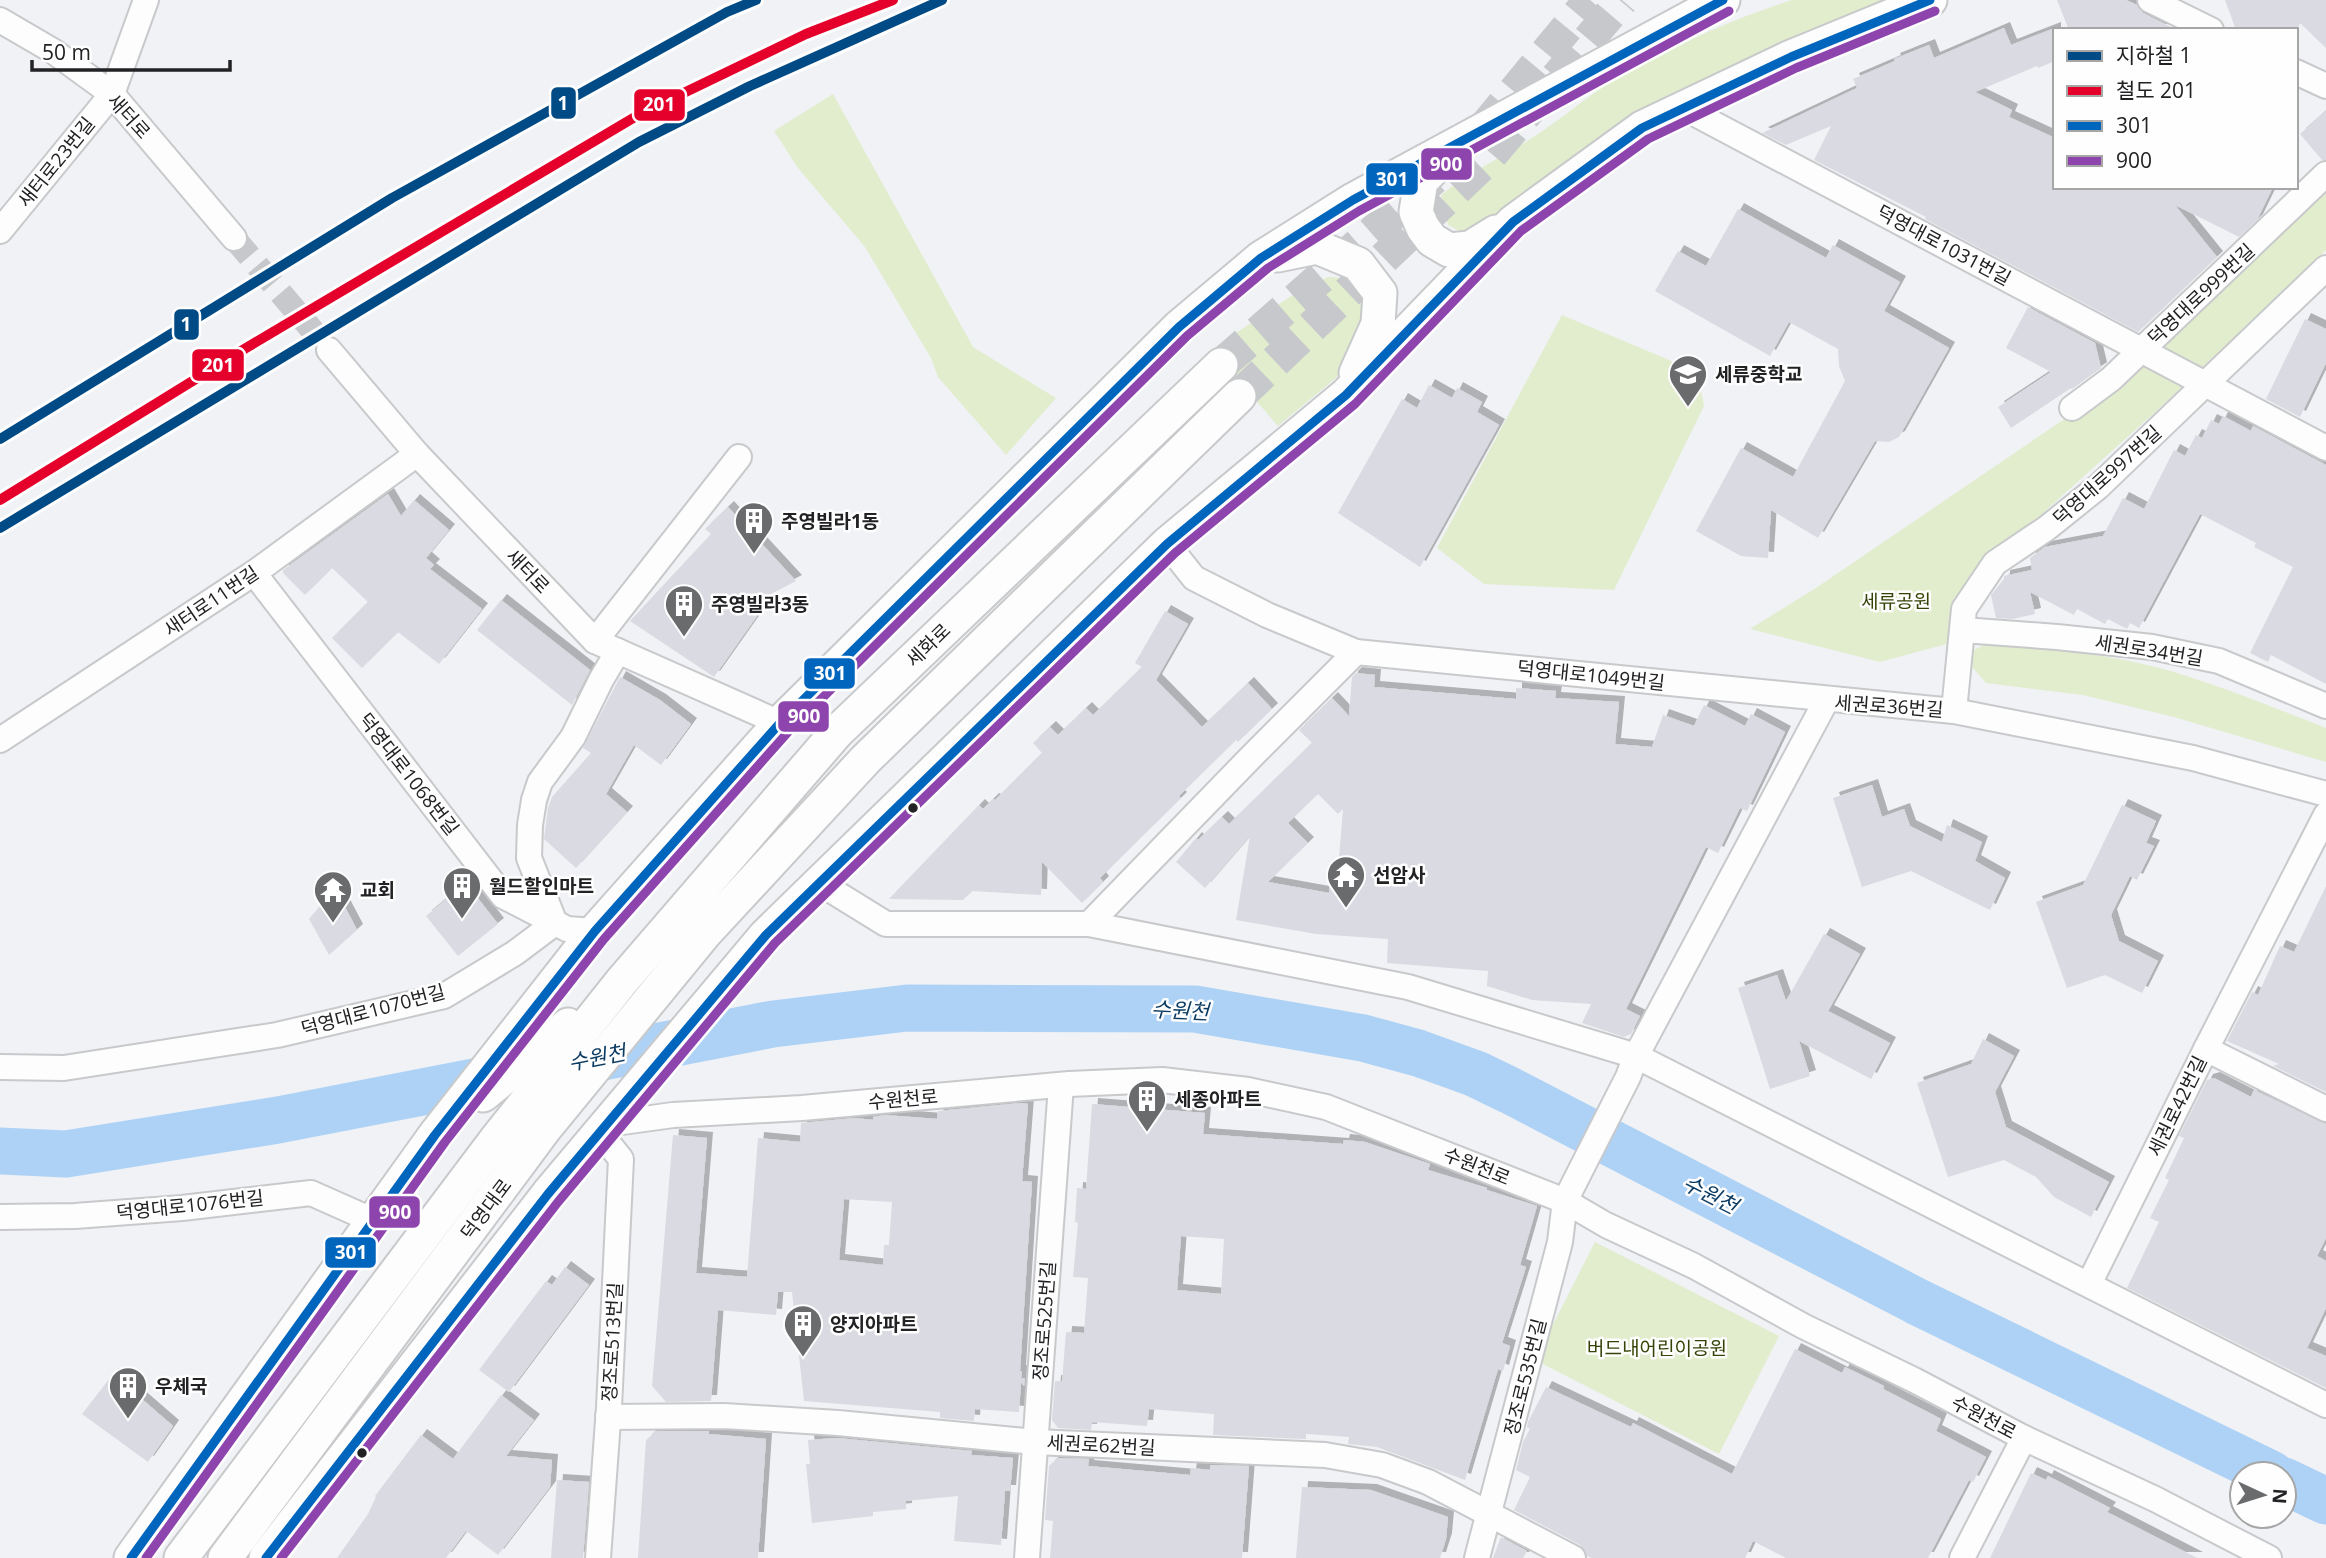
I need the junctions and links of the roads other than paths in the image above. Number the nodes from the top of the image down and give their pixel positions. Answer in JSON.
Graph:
{"nodes":[{"id":1,"x":146,"y":0,"type":"edge"},
{"id":2,"x":1723,"y":0,"type":"edge"},
{"id":3,"x":1930,"y":0,"type":"edge"},
{"id":4,"x":2150,"y":0,"type":"edge"},
{"id":5,"x":0,"y":20,"type":"edge"},
{"id":6,"x":2207,"y":28,"type":"edge"},
{"id":7,"x":2298,"y":73,"type":"edge"},
{"id":8,"x":2326,"y":86,"type":"edge"},
{"id":9,"x":112,"y":94,"type":"junction"},
{"id":10,"x":1684,"y":108,"type":"junction"},
{"id":11,"x":1463,"y":140,"type":"junction"},
{"id":12,"x":2326,"y":174,"type":"edge"},
{"id":13,"x":1513,"y":222,"type":"junction"},
{"id":14,"x":0,"y":230,"type":"edge"},
{"id":15,"x":234,"y":238,"type":"tunnel mouth"},
{"id":16,"x":1261,"y":258,"type":"junction"},
{"id":17,"x":2326,"y":268,"type":"edge"},
{"id":18,"x":2142,"y":349,"type":"junction"},
{"id":19,"x":328,"y":350,"type":"tunnel mouth"},
{"id":20,"x":1221,"y":365,"type":"tunnel mouth"},
{"id":21,"x":2204,"y":383,"type":"junction"},
{"id":22,"x":1346,"y":395,"type":"junction"},
{"id":23,"x":1239,"y":396,"type":"tunnel mouth"},
{"id":24,"x":2072,"y":408,"type":"dead end"},
{"id":25,"x":2326,"y":448,"type":"edge"},
{"id":26,"x":417,"y":454,"type":"junction"},
{"id":27,"x":739,"y":457,"type":"dead end"},
{"id":28,"x":1167,"y":544,"type":"junction"},
{"id":29,"x":254,"y":573,"type":"junction"},
{"id":30,"x":1963,"y":630,"type":"junction"},
{"id":31,"x":595,"y":641,"type":"junction"},
{"id":32,"x":618,"y":651,"type":"junction"},
{"id":33,"x":1356,"y":652,"type":"junction"},
{"id":34,"x":1827,"y":699,"type":"junction"},
{"id":35,"x":2326,"y":706,"type":"edge"},
{"id":36,"x":1954,"y":711,"type":"junction"},
{"id":37,"x":780,"y":723,"type":"junction"},
{"id":38,"x":0,"y":740,"type":"edge"},
{"id":39,"x":2326,"y":794,"type":"edge"},
{"id":40,"x":2326,"y":815,"type":"edge"},
{"id":41,"x":818,"y":882,"type":"junction"},
{"id":42,"x":555,"y":923,"type":"junction"},
{"id":43,"x":1089,"y":924,"type":"junction"},
{"id":44,"x":595,"y":931,"type":"junction"},
{"id":45,"x":654,"y":943,"type":"joint"},
{"id":46,"x":622,"y":981,"type":"junction"},
{"id":47,"x":2206,"y":1049,"type":"junction"},
{"id":48,"x":1632,"y":1066,"type":"junction"},
{"id":49,"x":0,"y":1067,"type":"edge"},
{"id":50,"x":1061,"y":1085,"type":"junction"},
{"id":51,"x":2326,"y":1109,"type":"edge"},
{"id":52,"x":589,"y":1124,"type":"junction"},
{"id":53,"x":428,"y":1146,"type":"junction"},
{"id":54,"x":1567,"y":1198,"type":"junction"},
{"id":55,"x":0,"y":1217,"type":"edge"},
{"id":56,"x":374,"y":1221,"type":"junction"},
{"id":57,"x":2090,"y":1284,"type":"junction"},
{"id":58,"x":2326,"y":1405,"type":"edge"},
{"id":59,"x":608,"y":1417,"type":"junction"},
{"id":60,"x":2024,"y":1438,"type":"junction"},
{"id":61,"x":1035,"y":1442,"type":"junction"},
{"id":62,"x":1489,"y":1515,"type":"junction"},
{"id":63,"x":131,"y":1558,"type":"edge"},
{"id":64,"x":181,"y":1558,"type":"edge"},
{"id":65,"x":225,"y":1558,"type":"edge"},
{"id":66,"x":266,"y":1558,"type":"edge"},
{"id":67,"x":598,"y":1558,"type":"edge"},
{"id":68,"x":1027,"y":1558,"type":"edge"},
{"id":69,"x":1477,"y":1558,"type":"edge"},
{"id":70,"x":1573,"y":1558,"type":"edge"},
{"id":71,"x":1962,"y":1558,"type":"edge"},
{"id":72,"x":2269,"y":1558,"type":"edge"}],
"edges":[{"from":1,"to":9,"type":"street","name":"새터로23번길"},
{"from":2,"to":11,"type":"main road"},
{"from":3,"to":10,"type":"main road","name":"덕영대로"},
{"from":4,"to":6,"type":"street"},
{"from":5,"to":9,"type":"street","name":"새터로"},
{"from":7,"to":8,"type":"street"},
{"from":9,"to":14,"type":"street","name":"새터로23번길"},
{"from":9,"to":15,"type":"street","name":"새터로"},
{"from":10,"to":13,"type":"main road","name":"덕영대로"},
{"from":10,"to":18,"type":"street","name":"덕영대로1031번길"},
{"from":11,"to":13,"type":"main road"},
{"from":11,"to":16,"type":"main road"},
{"from":12,"to":18,"type":"street","name":"덕영대로999번길"},
{"from":13,"to":22,"type":"main road","name":"덕영대로"},
{"from":16,"to":22,"type":"main road"},
{"from":16,"to":37,"type":"main road"},
{"from":17,"to":21,"type":"street","name":"덕영대로997번길"},
{"from":18,"to":21,"type":"street","name":"덕영대로1031번길"},
{"from":18,"to":24,"type":"street","name":"덕영대로999번길"},
{"from":19,"to":26,"type":"street","name":"새터로"},
{"from":20,"to":45,"type":"main road","name":"세화로"},
{"from":21,"to":25,"type":"street","name":"덕영대로1031번길"},
{"from":21,"to":30,"type":"street","name":"덕영대로997번길"},
{"from":22,"to":28,"type":"main road","name":"덕영대로"},
{"from":23,"to":52,"type":"main road","name":"세화로"},
{"from":26,"to":29,"type":"street","name":"새터로11번길"},
{"from":26,"to":31,"type":"street","name":"새터로"},
{"from":27,"to":31,"type":"street"},
{"from":28,"to":33,"type":"street","name":"덕영대로1049번길"},
{"from":28,"to":41,"type":"main road","name":"덕영대로"},
{"from":29,"to":38,"type":"street","name":"새터로11번길"},
{"from":29,"to":42,"type":"street","name":"덕영대로1068번길"},
{"from":30,"to":35,"type":"street","name":"세권로34번길"},
{"from":30,"to":36,"type":"street","name":"덕영대로997번길"},
{"from":31,"to":32,"type":"street","name":"새터로"},
{"from":32,"to":37,"type":"street","name":"새터로"},
{"from":32,"to":42,"type":"street"},
{"from":33,"to":34,"type":"street","name":"덕영대로1049번길"},
{"from":33,"to":43,"type":"street"},
{"from":34,"to":36,"type":"street","name":"세권로36번길"},
{"from":34,"to":48,"type":"street","name":"세권로36번길"},
{"from":36,"to":39,"type":"street","name":"세권로36번길"},
{"from":37,"to":44,"type":"main road"},
{"from":40,"to":47,"type":"street"},
{"from":41,"to":43,"type":"street"},
{"from":41,"to":52,"type":"main road","name":"덕영대로"},
{"from":42,"to":44,"type":"street","name":"덕영대로1068번길"},
{"from":42,"to":49,"type":"street","name":"덕영대로1070번길"},
{"from":43,"to":48,"type":"street"},
{"from":44,"to":53,"type":"main road"},
{"from":45,"to":46,"type":"main road","name":"덕영대로"},
{"from":46,"to":53,"type":"main road"},
{"from":46,"to":64,"type":"main road","name":"덕영대로"},
{"from":47,"to":51,"type":"street","name":"세권로42번길"},
{"from":47,"to":57,"type":"street","name":"세권로42번길"},
{"from":48,"to":54,"type":"street","name":"세권로36번길"},
{"from":48,"to":57,"type":"street"},
{"from":50,"to":52,"type":"street","name":"수원천로"},
{"from":50,"to":54,"type":"street","name":"수원천로"},
{"from":50,"to":61,"type":"street","name":"정조로525번길"},
{"from":52,"to":59,"type":"street","name":"정조로513번길"},
{"from":52,"to":65,"type":"main road","name":"덕영대로"},
{"from":52,"to":66,"type":"main road","name":"덕영대로"},
{"from":53,"to":56,"type":"main road"},
{"from":54,"to":60,"type":"street","name":"수원천로"},
{"from":54,"to":62,"type":"street","name":"정조로535번길"},
{"from":55,"to":56,"type":"street","name":"덕영대로1076번길"},
{"from":56,"to":63,"type":"main road"},
{"from":57,"to":58,"type":"street"},
{"from":59,"to":61,"type":"street","name":"세권로62번길"},
{"from":59,"to":67,"type":"street","name":"정조로513번길"},
{"from":60,"to":71,"type":"street"},
{"from":60,"to":72,"type":"street","name":"수원천로"},
{"from":61,"to":62,"type":"street","name":"세권로62번길"},
{"from":61,"to":68,"type":"street","name":"정조로525번길"},
{"from":62,"to":69,"type":"street","name":"정조로535번길"},
{"from":62,"to":70,"type":"street","name":"세권로62번길"}]}
